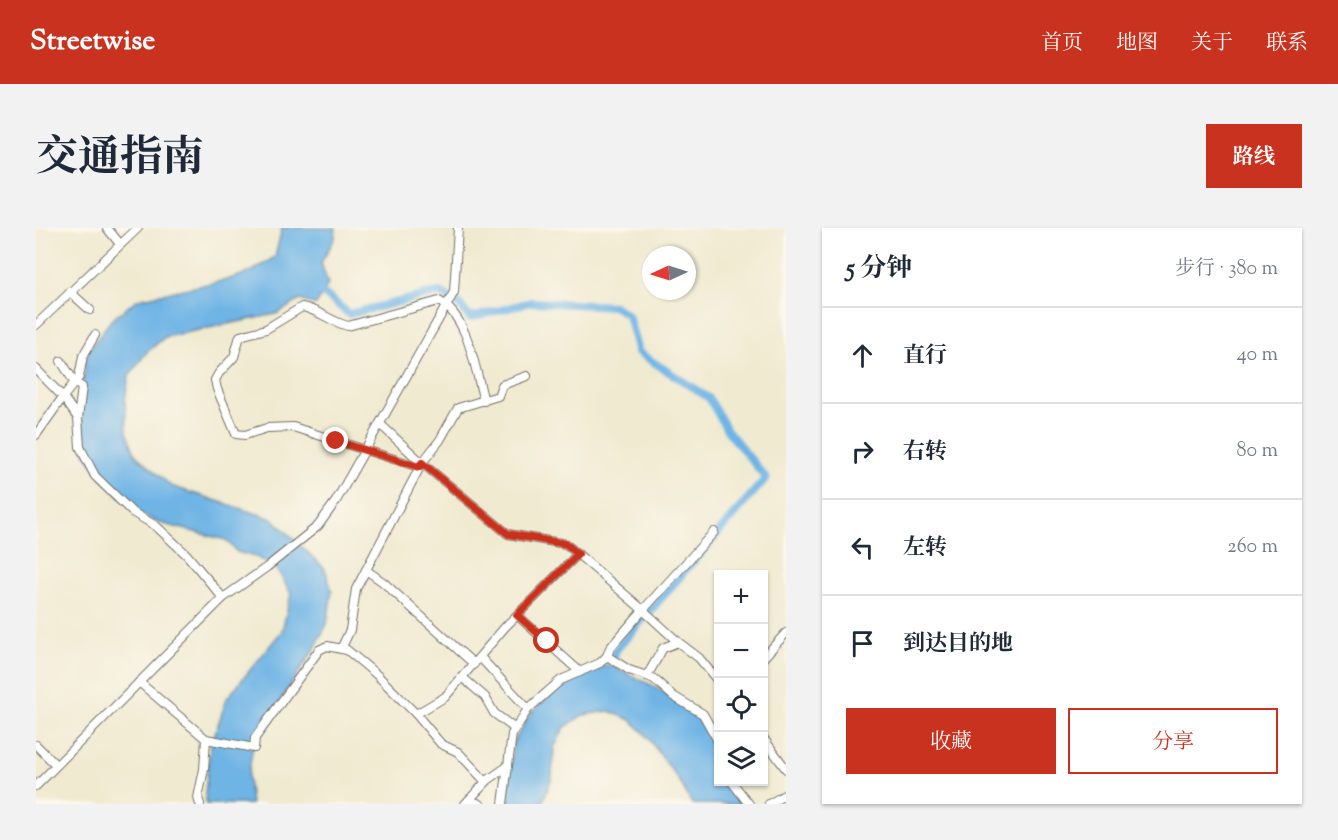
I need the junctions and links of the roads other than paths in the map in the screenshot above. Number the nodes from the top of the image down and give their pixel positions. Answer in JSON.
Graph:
{"nodes":[{"id":1,"x":107,"y":228,"type":"edge"},
{"id":2,"x":138,"y":228,"type":"edge"},
{"id":3,"x":458,"y":228,"type":"edge"},
{"id":4,"x":120,"y":244,"type":"junction"},
{"id":5,"x":70,"y":292,"type":"junction"},
{"id":6,"x":446,"y":305,"type":"junction"},
{"id":7,"x":90,"y":310,"type":"dead end"},
{"id":8,"x":36,"y":325,"type":"edge"},
{"id":9,"x":95,"y":335,"type":"dead end"},
{"id":10,"x":61,"y":361,"type":"dead end"},
{"id":11,"x":36,"y":369,"type":"edge"},
{"id":12,"x":527,"y":376,"type":"dead end"},
{"id":13,"x":75,"y":382,"type":"junction"},
{"id":14,"x":63,"y":397,"type":"junction"},
{"id":15,"x":484,"y":401,"type":"junction"},
{"id":16,"x":78,"y":418,"type":"junction"},
{"id":17,"x":380,"y":423,"type":"junction"},
{"id":18,"x":36,"y":435,"type":"edge"},
{"id":19,"x":364,"y":451,"type":"junction"},
{"id":20,"x":420,"y":465,"type":"junction"},
{"id":21,"x":714,"y":532,"type":"dead end"},
{"id":22,"x":578,"y":554,"type":"junction"},
{"id":23,"x":366,"y":570,"type":"junction"},
{"id":24,"x":223,"y":598,"type":"junction"},
{"id":25,"x":643,"y":610,"type":"junction"},
{"id":26,"x":517,"y":615,"type":"junction"},
{"id":27,"x":786,"y":633,"type":"edge"},
{"id":28,"x":678,"y":642,"type":"junction"},
{"id":29,"x":342,"y":649,"type":"junction"},
{"id":30,"x":768,"y":653,"type":"edge"},
{"id":31,"x":607,"y":656,"type":"junction"},
{"id":32,"x":477,"y":660,"type":"junction"},
{"id":33,"x":580,"y":672,"type":"junction"},
{"id":34,"x":647,"y":676,"type":"junction"},
{"id":35,"x":462,"y":677,"type":"junction"},
{"id":36,"x":716,"y":678,"type":"edge"},
{"id":37,"x":139,"y":682,"type":"junction"},
{"id":38,"x":528,"y":709,"type":"junction"},
{"id":39,"x":416,"y":714,"type":"junction"},
{"id":40,"x":515,"y":729,"type":"junction"},
{"id":41,"x":714,"y":734,"type":"edge"},
{"id":42,"x":208,"y":739,"type":"junction"},
{"id":43,"x":768,"y":744,"type":"edge"},
{"id":44,"x":36,"y":745,"type":"edge"},
{"id":45,"x":56,"y":765,"type":"junction"},
{"id":46,"x":508,"y":766,"type":"junction"},
{"id":47,"x":786,"y":769,"type":"edge"},
{"id":48,"x":486,"y":782,"type":"junction"},
{"id":49,"x":36,"y":786,"type":"edge"},
{"id":50,"x":735,"y":786,"type":"edge"},
{"id":51,"x":786,"y":794,"type":"edge"},
{"id":52,"x":467,"y":802,"type":"edge"},
{"id":53,"x":200,"y":804,"type":"edge"},
{"id":54,"x":480,"y":804,"type":"edge"},
{"id":55,"x":503,"y":804,"type":"edge"},
{"id":56,"x":749,"y":804,"type":"edge"},
{"id":57,"x":769,"y":804,"type":"edge"}],
"edges":[{"from":1,"to":4,"type":"street"},
{"from":2,"to":4,"type":"street"},
{"from":3,"to":6,"type":"street"},
{"from":4,"to":5,"type":"street"},
{"from":5,"to":7,"type":"street"},
{"from":5,"to":8,"type":"street"},
{"from":6,"to":15,"type":"street"},
{"from":6,"to":17,"type":"street"},
{"from":6,"to":19,"type":"street"},
{"from":9,"to":13,"type":"street"},
{"from":10,"to":13,"type":"street"},
{"from":11,"to":14,"type":"street"},
{"from":12,"to":15,"type":"street"},
{"from":13,"to":14,"type":"street"},
{"from":13,"to":16,"type":"street"},
{"from":14,"to":16,"type":"street"},
{"from":14,"to":18,"type":"street"},
{"from":15,"to":20,"type":"street"},
{"from":16,"to":24,"type":"street"},
{"from":17,"to":19,"type":"street"},
{"from":17,"to":20,"type":"street"},
{"from":19,"to":20,"type":"street"},
{"from":19,"to":24,"type":"street"},
{"from":20,"to":22,"type":"street"},
{"from":20,"to":23,"type":"street"},
{"from":21,"to":25,"type":"street"},
{"from":22,"to":25,"type":"street"},
{"from":22,"to":26,"type":"street"},
{"from":23,"to":29,"type":"street"},
{"from":23,"to":32,"type":"street"},
{"from":24,"to":37,"type":"street"},
{"from":25,"to":28,"type":"street"},
{"from":25,"to":31,"type":"street"},
{"from":26,"to":32,"type":"street"},
{"from":26,"to":33,"type":"street"},
{"from":27,"to":30,"type":"street"},
{"from":28,"to":34,"type":"street"},
{"from":28,"to":36,"type":"street"},
{"from":29,"to":39,"type":"street"},
{"from":29,"to":42,"type":"street"},
{"from":31,"to":33,"type":"street"},
{"from":31,"to":34,"type":"street"},
{"from":32,"to":35,"type":"street"},
{"from":32,"to":38,"type":"street"},
{"from":33,"to":38,"type":"street"},
{"from":34,"to":41,"type":"street"},
{"from":35,"to":39,"type":"street"},
{"from":35,"to":40,"type":"street"},
{"from":37,"to":42,"type":"street"},
{"from":37,"to":45,"type":"street"},
{"from":38,"to":40,"type":"street"},
{"from":39,"to":48,"type":"street"},
{"from":40,"to":46,"type":"street"},
{"from":42,"to":53,"type":"street"},
{"from":43,"to":47,"type":"street"},
{"from":44,"to":45,"type":"street"},
{"from":45,"to":49,"type":"street"},
{"from":46,"to":48,"type":"street"},
{"from":46,"to":55,"type":"street"},
{"from":48,"to":52,"type":"street"},
{"from":50,"to":56,"type":"street"},
{"from":51,"to":57,"type":"street"},
{"from":52,"to":54,"type":"street"}]}
